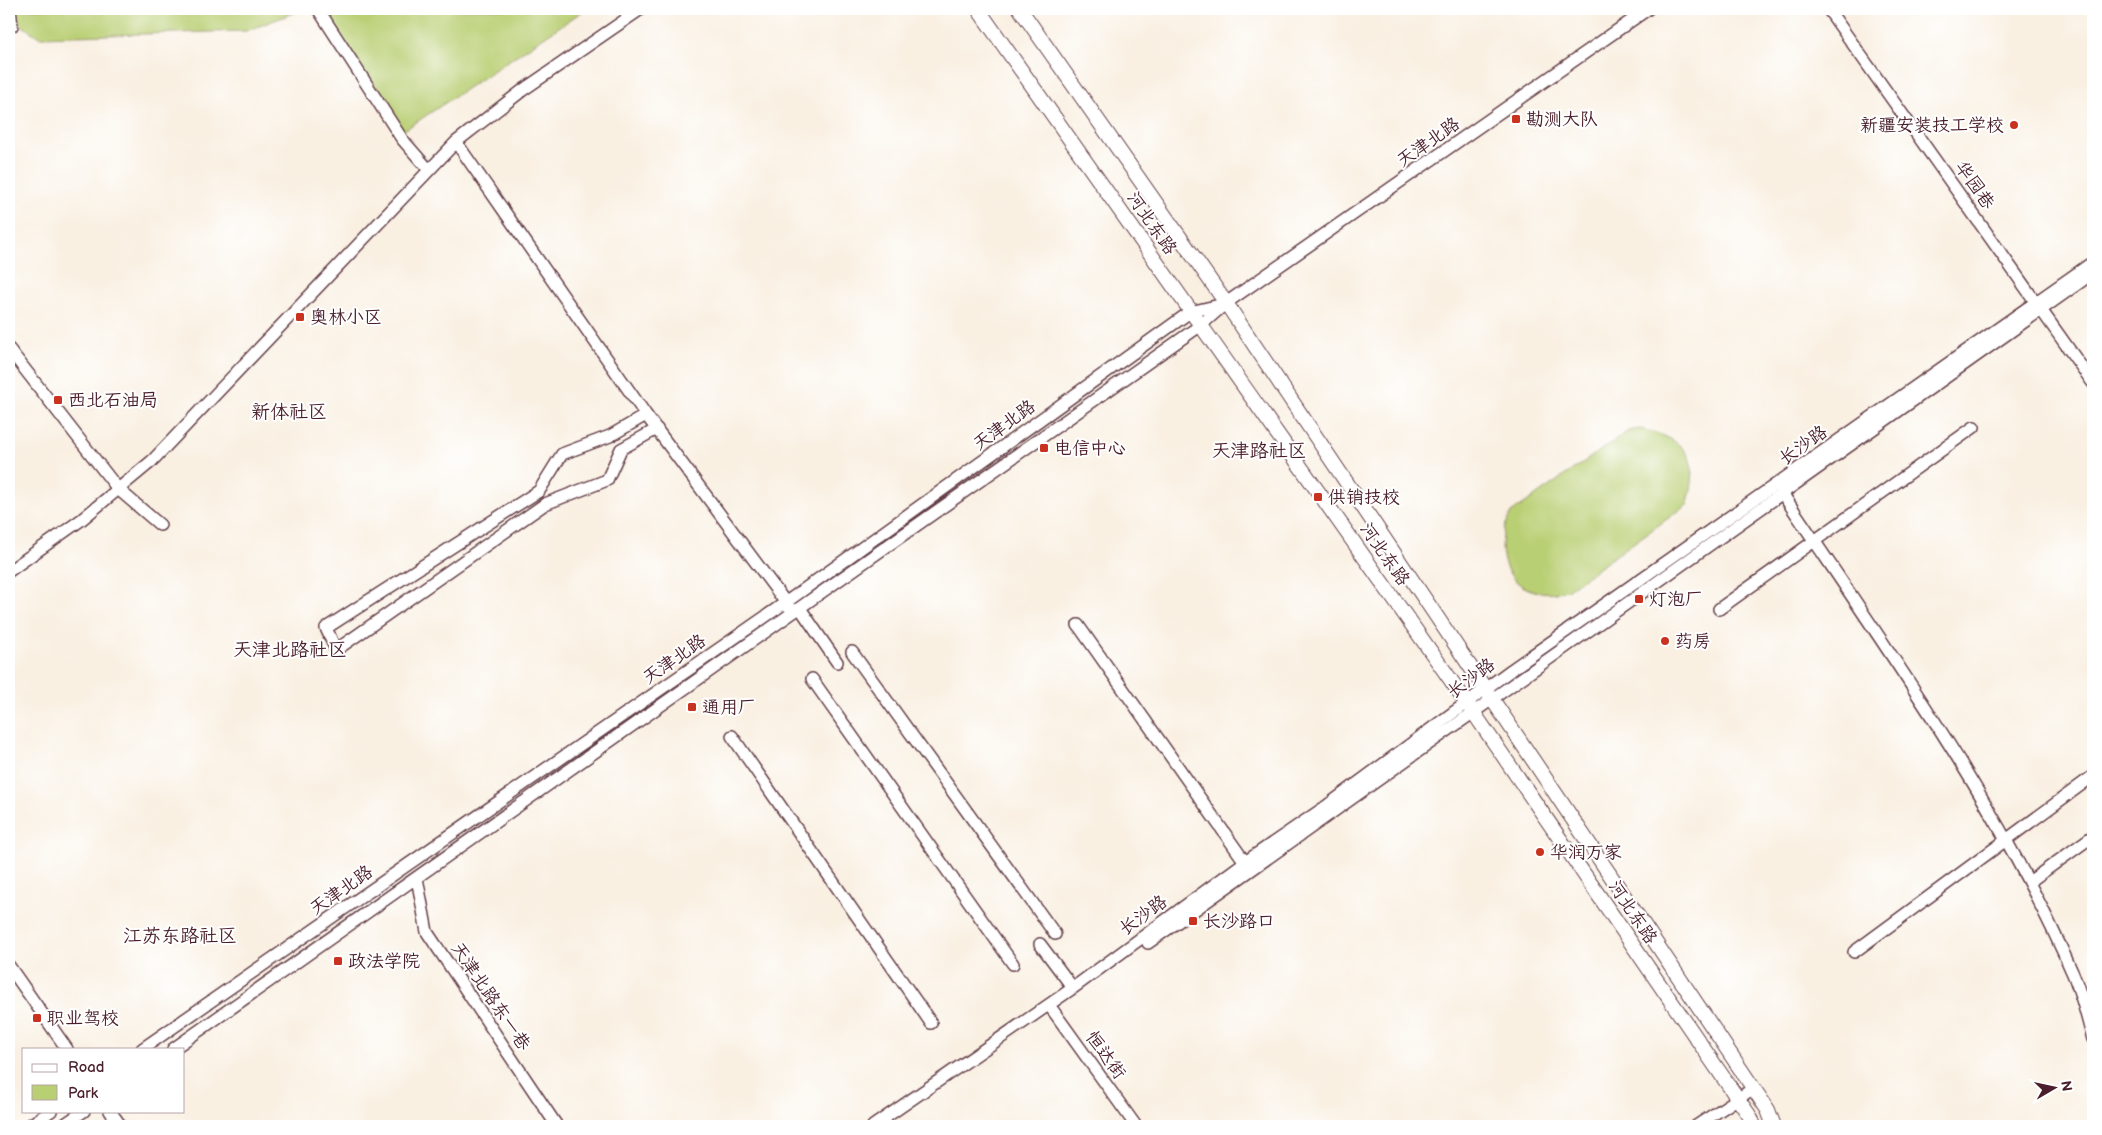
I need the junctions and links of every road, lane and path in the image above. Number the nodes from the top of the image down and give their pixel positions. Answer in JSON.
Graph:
{"nodes":[{"id":1,"x":10,"y":9,"type":"edge"},
{"id":2,"x":318,"y":9,"type":"edge"},
{"id":3,"x":641,"y":9,"type":"edge"},
{"id":4,"x":978,"y":9,"type":"edge"},
{"id":5,"x":1020,"y":9,"type":"edge"},
{"id":6,"x":1648,"y":9,"type":"edge"},
{"id":7,"x":1828,"y":9,"type":"edge"},
{"id":8,"x":12,"y":26,"type":"dead end"},
{"id":9,"x":456,"y":142,"type":"junction"},
{"id":10,"x":429,"y":170,"type":"junction"},
{"id":11,"x":2093,"y":262,"type":"edge"},
{"id":12,"x":2093,"y":273,"type":"edge"},
{"id":13,"x":1226,"y":303,"type":"junction"},
{"id":14,"x":2039,"y":305,"type":"junction"},
{"id":15,"x":1190,"y":312,"type":"junction"},
{"id":16,"x":1201,"y":325,"type":"junction"},
{"id":17,"x":9,"y":350,"type":"edge"},
{"id":18,"x":2093,"y":383,"type":"edge"},
{"id":19,"x":646,"y":415,"type":"junction"},
{"id":20,"x":1974,"y":427,"type":"dead end"},
{"id":21,"x":657,"y":429,"type":"junction"},
{"id":22,"x":118,"y":489,"type":"junction"},
{"id":23,"x":1782,"y":493,"type":"junction"},
{"id":24,"x":160,"y":524,"type":"dead end"},
{"id":25,"x":1814,"y":541,"type":"junction"},
{"id":26,"x":9,"y":571,"type":"edge"},
{"id":27,"x":785,"y":603,"type":"junction"},
{"id":28,"x":1719,"y":609,"type":"dead end"},
{"id":29,"x":797,"y":610,"type":"junction"},
{"id":30,"x":1078,"y":626,"type":"dead end"},
{"id":31,"x":852,"y":652,"type":"dead end"},
{"id":32,"x":837,"y":662,"type":"dead end"},
{"id":33,"x":812,"y":680,"type":"dead end"},
{"id":34,"x":1489,"y":694,"type":"junction"},
{"id":35,"x":1470,"y":709,"type":"junction"},
{"id":36,"x":732,"y":736,"type":"dead end"},
{"id":37,"x":2093,"y":776,"type":"edge"},
{"id":38,"x":2093,"y":836,"type":"edge"},
{"id":39,"x":2004,"y":840,"type":"junction"},
{"id":40,"x":1245,"y":862,"type":"junction"},
{"id":41,"x":417,"y":878,"type":"junction"},
{"id":42,"x":2029,"y":882,"type":"junction"},
{"id":43,"x":1055,"y":934,"type":"dead end"},
{"id":44,"x":1040,"y":944,"type":"dead end"},
{"id":45,"x":1854,"y":952,"type":"dead end"},
{"id":46,"x":1013,"y":964,"type":"dead end"},
{"id":47,"x":9,"y":966,"type":"edge"},
{"id":48,"x":1073,"y":988,"type":"junction"},
{"id":49,"x":1051,"y":1008,"type":"junction"},
{"id":50,"x":931,"y":1023,"type":"dead end"},
{"id":51,"x":2093,"y":1039,"type":"edge"},
{"id":52,"x":66,"y":1048,"type":"edge"},
{"id":53,"x":143,"y":1048,"type":"edge"},
{"id":54,"x":175,"y":1048,"type":"edge"},
{"id":55,"x":1754,"y":1088,"type":"junction"},
{"id":56,"x":1738,"y":1099,"type":"junction"},
{"id":57,"x":49,"y":1112,"type":"edge"},
{"id":58,"x":83,"y":1112,"type":"edge"},
{"id":59,"x":111,"y":1112,"type":"edge"},
{"id":60,"x":28,"y":1126,"type":"edge"},
{"id":61,"x":62,"y":1126,"type":"edge"},
{"id":62,"x":121,"y":1126,"type":"edge"},
{"id":63,"x":557,"y":1126,"type":"edge"},
{"id":64,"x":873,"y":1126,"type":"edge"},
{"id":65,"x":887,"y":1126,"type":"edge"},
{"id":66,"x":1136,"y":1126,"type":"edge"},
{"id":67,"x":1696,"y":1126,"type":"edge"},
{"id":68,"x":1754,"y":1126,"type":"edge"},
{"id":69,"x":1774,"y":1126,"type":"edge"}],
"edges":[{"from":1,"to":8,"type":"street"},
{"from":2,"to":10,"type":"street"},
{"from":3,"to":9,"type":"street"},
{"from":4,"to":15,"type":"main road","name":"河北东路"},
{"from":5,"to":13,"type":"main road"},
{"from":6,"to":13,"type":"street","name":"天津北路"},
{"from":7,"to":14,"type":"street","name":"华园巷"},
{"from":9,"to":10,"type":"street"},
{"from":9,"to":19,"type":"street"},
{"from":10,"to":22,"type":"street"},
{"from":11,"to":14,"type":"street","name":"长沙路"},
{"from":12,"to":14,"type":"street","name":"长沙路"},
{"from":13,"to":15,"type":"street","name":"天津北路"},
{"from":13,"to":16,"type":"street","name":"天津北路"},
{"from":13,"to":34,"type":"main road"},
{"from":14,"to":18,"type":"street","name":"华园巷"},
{"from":14,"to":23,"type":"street","name":"长沙路"},
{"from":14,"to":34,"type":"street","name":"长沙路"},
{"from":15,"to":16,"type":"main road","name":"河北东路"},
{"from":15,"to":27,"type":"street","name":"天津北路"},
{"from":16,"to":29,"type":"street","name":"天津北路"},
{"from":16,"to":35,"type":"main road","name":"河北东路"},
{"from":17,"to":22,"type":"street"},
{"from":19,"to":21,"type":"street"},
{"from":19,"to":21,"type":"street"},
{"from":20,"to":25,"type":"street"},
{"from":21,"to":27,"type":"street"},
{"from":22,"to":24,"type":"street"},
{"from":22,"to":26,"type":"street"},
{"from":23,"to":25,"type":"street"},
{"from":23,"to":34,"type":"street","name":"长沙路"},
{"from":25,"to":28,"type":"street"},
{"from":25,"to":39,"type":"street"},
{"from":27,"to":29,"type":"street"},
{"from":27,"to":53,"type":"street","name":"天津北路"},
{"from":29,"to":32,"type":"street"},
{"from":29,"to":41,"type":"street","name":"天津北路"},
{"from":30,"to":40,"type":"street"},
{"from":31,"to":43,"type":"street"},
{"from":33,"to":46,"type":"street"},
{"from":34,"to":35,"type":"street","name":"长沙路"},
{"from":34,"to":55,"type":"main road"},
{"from":35,"to":40,"type":"street","name":"长沙路"},
{"from":35,"to":49,"type":"street","name":"长沙路"},
{"from":35,"to":56,"type":"main road","name":"河北东路"},
{"from":36,"to":50,"type":"street"},
{"from":37,"to":39,"type":"street"},
{"from":38,"to":42,"type":"street"},
{"from":39,"to":42,"type":"street"},
{"from":39,"to":45,"type":"street"},
{"from":40,"to":48,"type":"street","name":"长沙路"},
{"from":41,"to":54,"type":"street","name":"天津北路"},
{"from":41,"to":63,"type":"street","name":"天津北路东一巷"},
{"from":42,"to":51,"type":"street"},
{"from":44,"to":48,"type":"street"},
{"from":47,"to":52,"type":"street"},
{"from":48,"to":49,"type":"street","name":"长沙路"},
{"from":49,"to":64,"type":"street","name":"长沙路"},
{"from":49,"to":65,"type":"street","name":"长沙路"},
{"from":49,"to":66,"type":"street","name":"恒达街"},
{"from":55,"to":56,"type":"street"},
{"from":55,"to":69,"type":"main road"},
{"from":56,"to":67,"type":"street"},
{"from":56,"to":68,"type":"main road","name":"河北东路"},
{"from":57,"to":60,"type":"street"},
{"from":58,"to":61,"type":"street"},
{"from":59,"to":62,"type":"street"}]}
